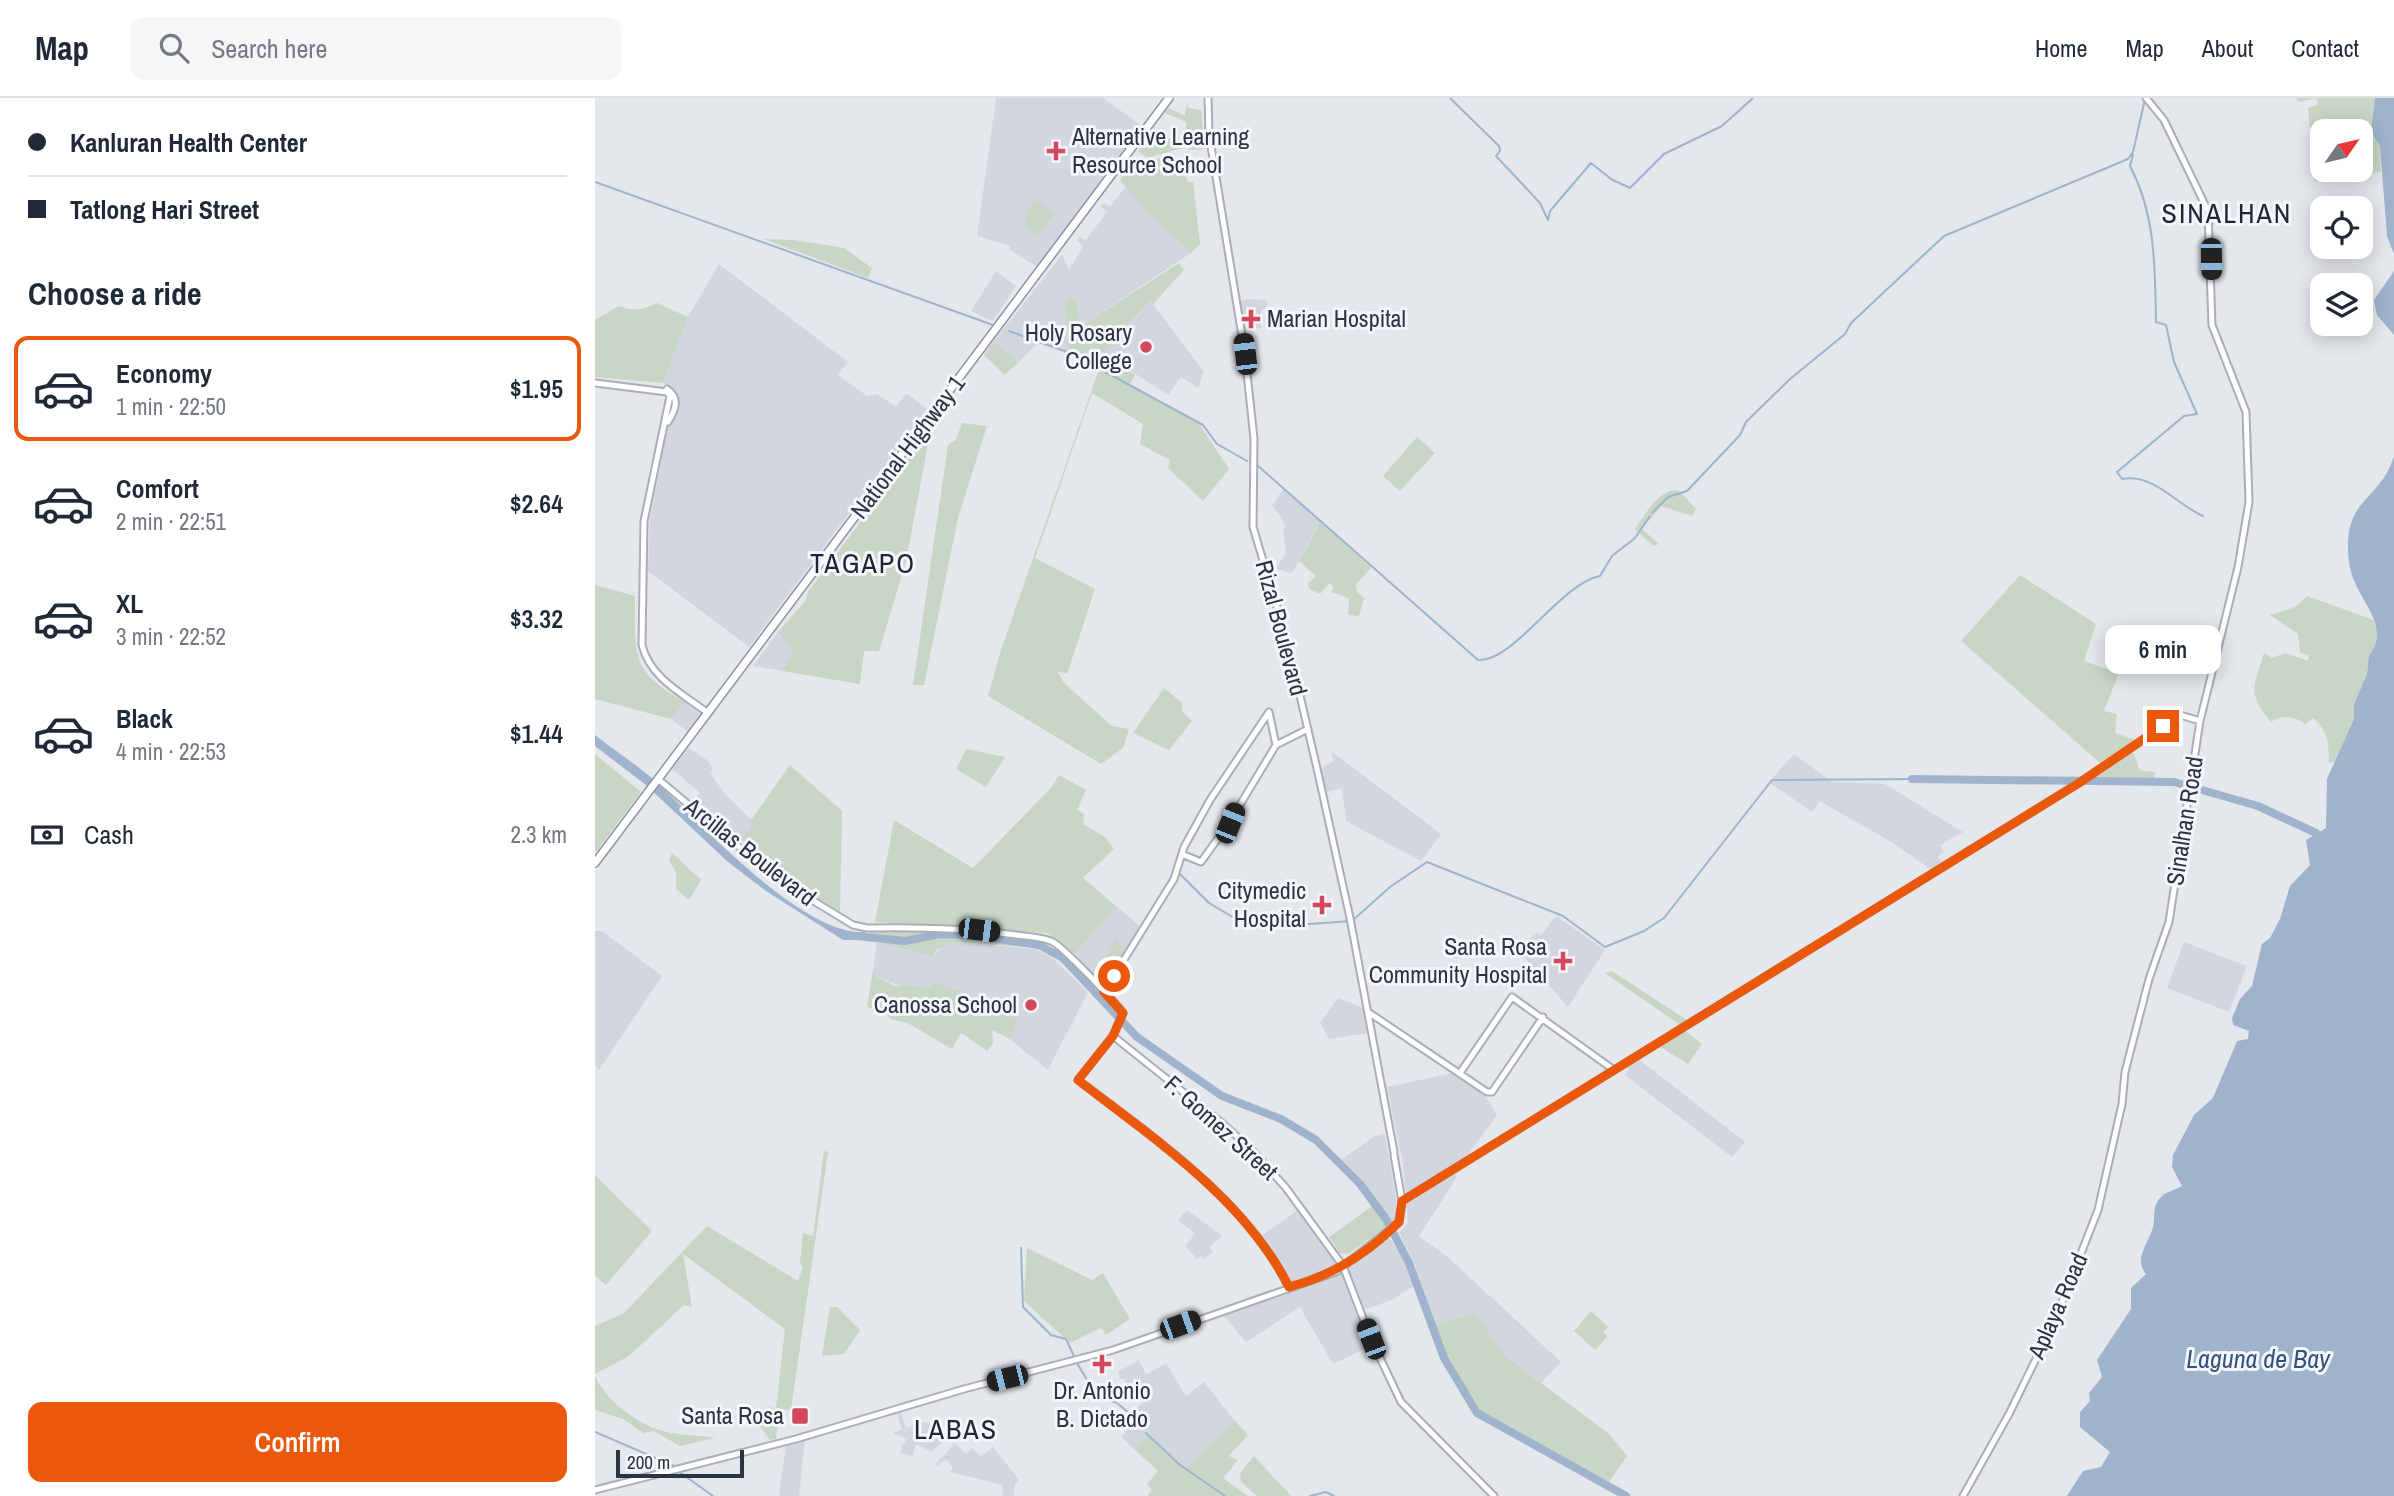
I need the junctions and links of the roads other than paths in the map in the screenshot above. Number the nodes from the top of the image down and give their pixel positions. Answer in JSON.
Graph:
{"nodes":[{"id":1,"x":1169,"y":98,"type":"edge"},
{"id":2,"x":1208,"y":98,"type":"edge"},
{"id":3,"x":2149,"y":100,"type":"edge"},
{"id":4,"x":595,"y":382,"type":"edge"},
{"id":5,"x":708,"y":713,"type":"junction"},
{"id":6,"x":2200,"y":721,"type":"junction"},
{"id":7,"x":1308,"y":729,"type":"junction"},
{"id":8,"x":1276,"y":745,"type":"junction"},
{"id":9,"x":658,"y":779,"type":"junction"},
{"id":10,"x":1184,"y":855,"type":"junction"},
{"id":11,"x":595,"y":863,"type":"edge"},
{"id":12,"x":1104,"y":992,"type":"junction"},
{"id":13,"x":1368,"y":1012,"type":"junction"},
{"id":14,"x":1543,"y":1017,"type":"junction"},
{"id":15,"x":1113,"y":1036,"type":"junction"},
{"id":16,"x":1614,"y":1070,"type":"junction"},
{"id":17,"x":1460,"y":1073,"type":"junction"},
{"id":18,"x":2122,"y":1104,"type":"joint"},
{"id":19,"x":1402,"y":1201,"type":"junction"},
{"id":20,"x":1343,"y":1266,"type":"junction"},
{"id":21,"x":1289,"y":1287,"type":"junction"},
{"id":22,"x":595,"y":1490,"type":"edge"},
{"id":23,"x":1494,"y":1496,"type":"edge"},
{"id":24,"x":1963,"y":1496,"type":"edge"}],
"edges":[{"from":1,"to":5,"type":"highway","name":"National Highway 1"},
{"from":2,"to":7,"type":"street","name":"Rizal Boulevard"},
{"from":3,"to":6,"type":"street","name":"Sinalhan Road"},
{"from":4,"to":5,"type":"street"},
{"from":5,"to":9,"type":"highway","name":"National Highway 1"},
{"from":6,"to":16,"type":"street"},
{"from":6,"to":18,"type":"street","name":"Sinalhan Road"},
{"from":7,"to":8,"type":"street"},
{"from":7,"to":13,"type":"street","name":"Rizal Boulevard"},
{"from":8,"to":10,"type":"street"},
{"from":8,"to":10,"type":"street"},
{"from":9,"to":11,"type":"highway","name":"National Highway 1"},
{"from":9,"to":12,"type":"street","name":"Arcillas Boulevard"},
{"from":10,"to":12,"type":"street"},
{"from":12,"to":15,"type":"street","name":"Arcillas Boulevard"},
{"from":13,"to":17,"type":"street"},
{"from":13,"to":19,"type":"street","name":"Rizal Boulevard"},
{"from":14,"to":16,"type":"street"},
{"from":14,"to":17,"type":"street"},
{"from":14,"to":17,"type":"street"},
{"from":15,"to":20,"type":"street","name":"F. Gomez Street"},
{"from":15,"to":21,"type":"street","name":"Arcillas Boulevard"},
{"from":16,"to":19,"type":"street"},
{"from":18,"to":24,"type":"street","name":"Aplaya Road"},
{"from":19,"to":20,"type":"street","name":"Rizal Boulevard"},
{"from":20,"to":21,"type":"street","name":"Rizal Boulevard"},
{"from":20,"to":23,"type":"street","name":"F. Gomez Street"},
{"from":21,"to":22,"type":"street","name":"Rizal Boulevard"}]}
